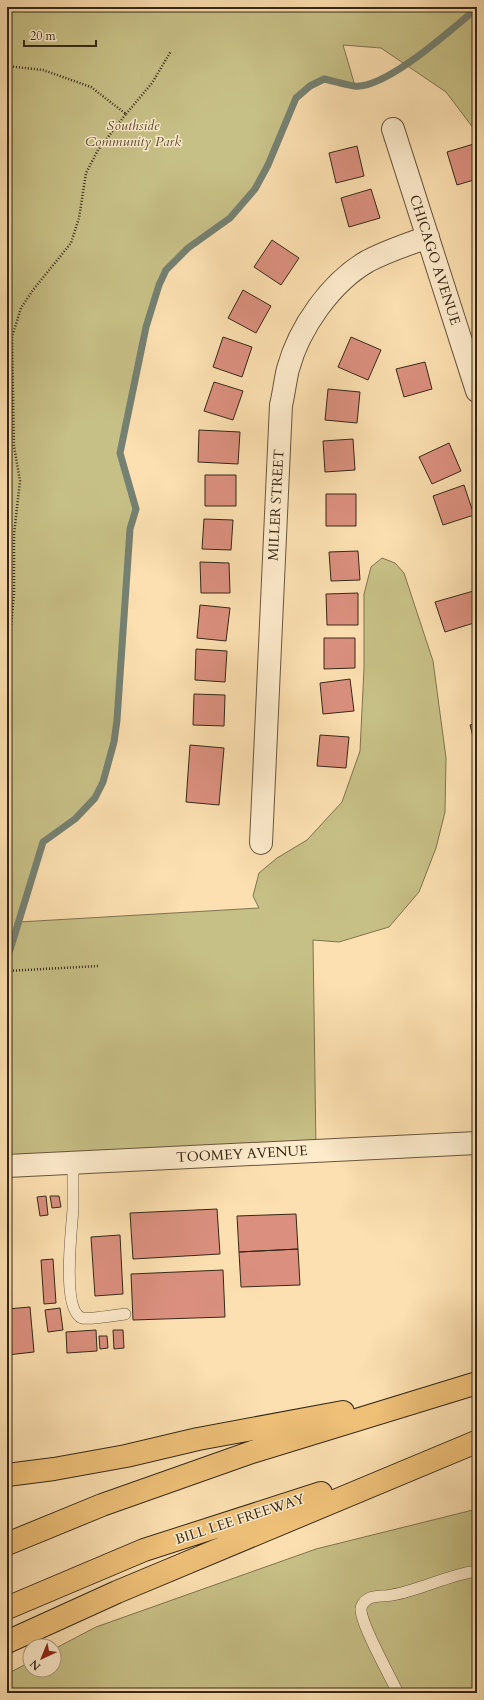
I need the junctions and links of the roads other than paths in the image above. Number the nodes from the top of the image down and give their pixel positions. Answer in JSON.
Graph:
{"nodes":[{"id":1,"x":393,"y":129,"type":"dead end"},
{"id":2,"x":428,"y":237,"type":"junction"},
{"id":3,"x":477,"y":392,"type":"edge"},
{"id":4,"x":261,"y":843,"type":"dead end"},
{"id":5,"x":477,"y":1143,"type":"edge"},
{"id":6,"x":73,"y":1163,"type":"junction"},
{"id":7,"x":7,"y":1166,"type":"edge"},
{"id":8,"x":125,"y":1314,"type":"dead end"},
{"id":9,"x":477,"y":1383,"type":"edge"},
{"id":10,"x":450,"y":1392,"type":"junction"},
{"id":11,"x":476,"y":1442,"type":"edge"},
{"id":12,"x":7,"y":1475,"type":"edge"},
{"id":13,"x":7,"y":1544,"type":"edge"},
{"id":14,"x":477,"y":1571,"type":"edge"},
{"id":15,"x":7,"y":1608,"type":"edge"},
{"id":16,"x":7,"y":1642,"type":"edge"},
{"id":17,"x":398,"y":1693,"type":"edge"}],
"edges":[{"from":1,"to":2,"type":"street","name":"CHICAGO AVENUE"},
{"from":2,"to":3,"type":"street","name":"CHICAGO AVENUE"},
{"from":2,"to":4,"type":"street","name":"MILLER STREET"},
{"from":5,"to":6,"type":"street","name":"TOOMEY AVENUE"},
{"from":6,"to":7,"type":"street","name":"TOOMEY AVENUE"},
{"from":6,"to":8,"type":"lane"},
{"from":9,"to":10,"type":"highway"},
{"from":10,"to":12,"type":"highway"},
{"from":10,"to":13,"type":"highway"},
{"from":11,"to":15,"type":"highway","name":"BILL LEE FREEWAY"},
{"from":11,"to":16,"type":"highway"},
{"from":14,"to":17,"type":"lane"}]}
